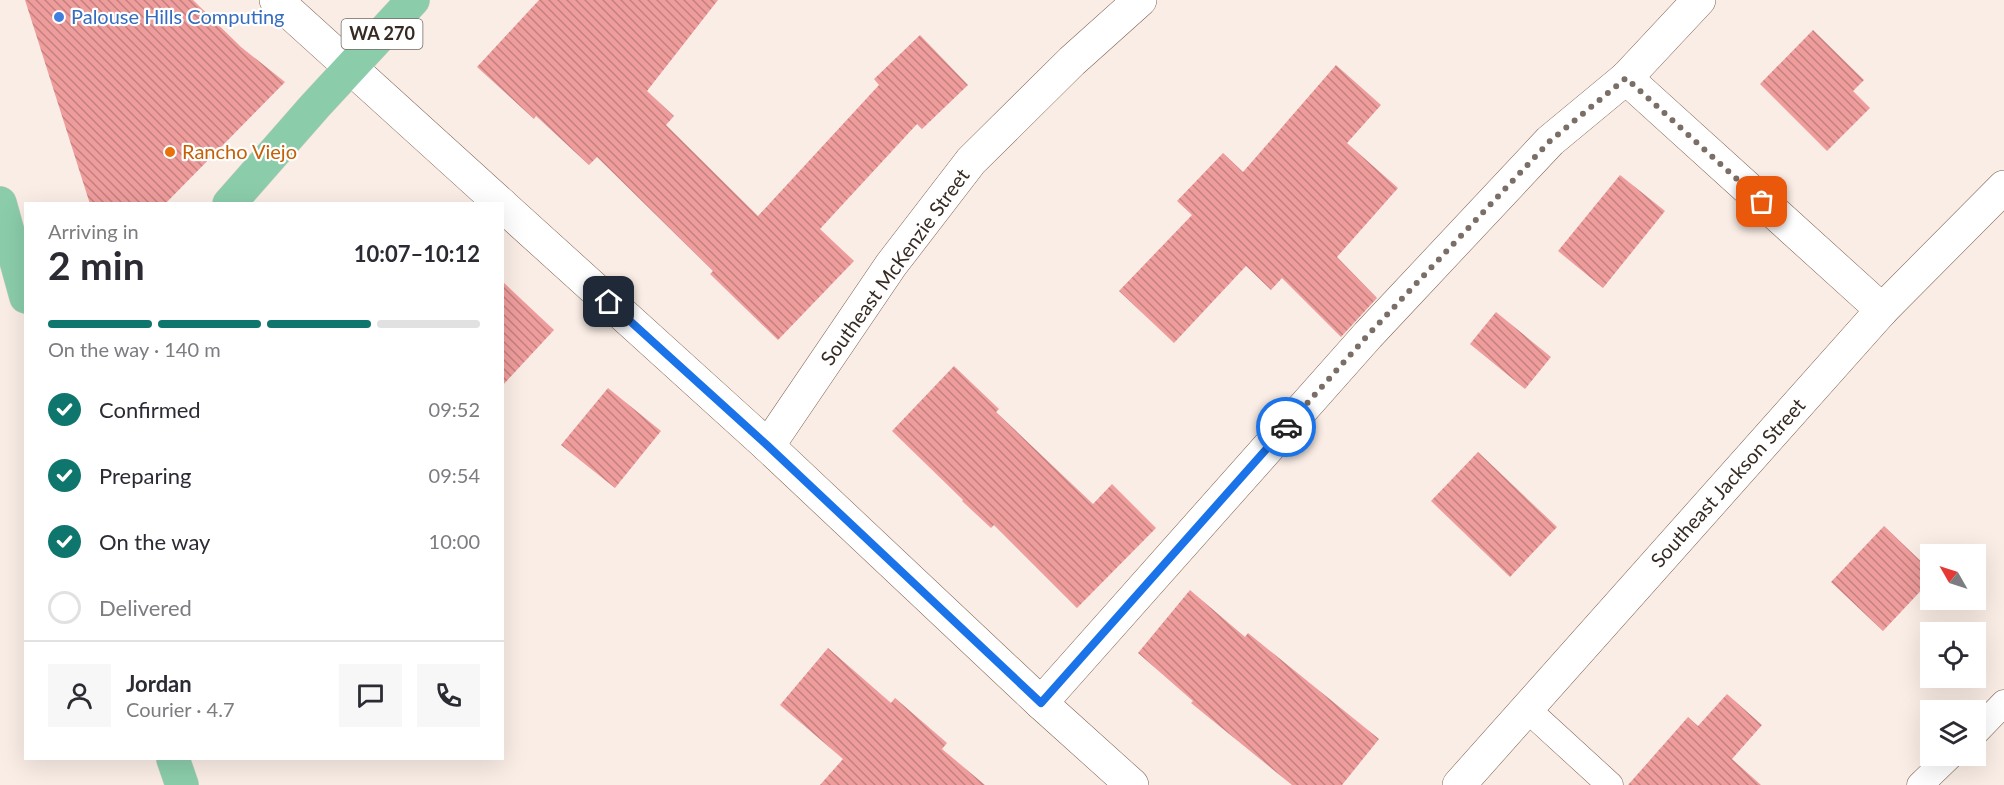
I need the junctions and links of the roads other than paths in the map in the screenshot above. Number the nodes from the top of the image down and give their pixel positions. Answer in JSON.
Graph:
{"nodes":[{"id":1,"x":276,"y":0,"type":"edge"},
{"id":2,"x":413,"y":0,"type":"edge"},
{"id":3,"x":1140,"y":0,"type":"edge"},
{"id":4,"x":1699,"y":0,"type":"edge"},
{"id":5,"x":350,"y":68,"type":"junction"},
{"id":6,"x":1626,"y":78,"type":"junction"},
{"id":7,"x":2004,"y":187,"type":"edge"},
{"id":8,"x":232,"y":202,"type":"edge"},
{"id":9,"x":499,"y":202,"type":"edge"},
{"id":10,"x":0,"y":203,"type":"edge"},
{"id":11,"x":504,"y":207,"type":"edge"},
{"id":12,"x":24,"y":290,"type":"edge"},
{"id":13,"x":1882,"y":310,"type":"junction"},
{"id":14,"x":768,"y":446,"type":"junction"},
{"id":15,"x":1041,"y":703,"type":"junction"},
{"id":16,"x":2004,"y":703,"type":"edge"},
{"id":17,"x":1527,"y":709,"type":"junction"},
{"id":18,"x":1986,"y":722,"type":"edge"},
{"id":19,"x":173,"y":760,"type":"edge"},
{"id":20,"x":1940,"y":766,"type":"edge"},
{"id":21,"x":182,"y":785,"type":"edge"},
{"id":22,"x":1132,"y":785,"type":"edge"},
{"id":23,"x":1459,"y":785,"type":"edge"},
{"id":24,"x":1610,"y":785,"type":"edge"},
{"id":25,"x":1920,"y":785,"type":"edge"}],
"edges":[{"from":1,"to":5,"type":"street"},
{"from":2,"to":5,"type":"main road","number":"WA 270"},
{"from":3,"to":14,"type":"street","name":"Southeast McKenzie Street"},
{"from":4,"to":6,"type":"street"},
{"from":5,"to":8,"type":"main road","number":"WA 270"},
{"from":5,"to":9,"type":"street"},
{"from":6,"to":13,"type":"street"},
{"from":6,"to":15,"type":"street"},
{"from":7,"to":13,"type":"street","name":"Southeast Jackson Street"},
{"from":10,"to":12,"type":"main road"},
{"from":11,"to":14,"type":"street"},
{"from":13,"to":17,"type":"street","name":"Southeast Jackson Street"},
{"from":14,"to":15,"type":"street"},
{"from":15,"to":22,"type":"street"},
{"from":16,"to":18,"type":"lane"},
{"from":17,"to":23,"type":"street","name":"Southeast Jackson Street"},
{"from":17,"to":24,"type":"lane"},
{"from":19,"to":21,"type":"main road"},
{"from":20,"to":25,"type":"lane"}]}
